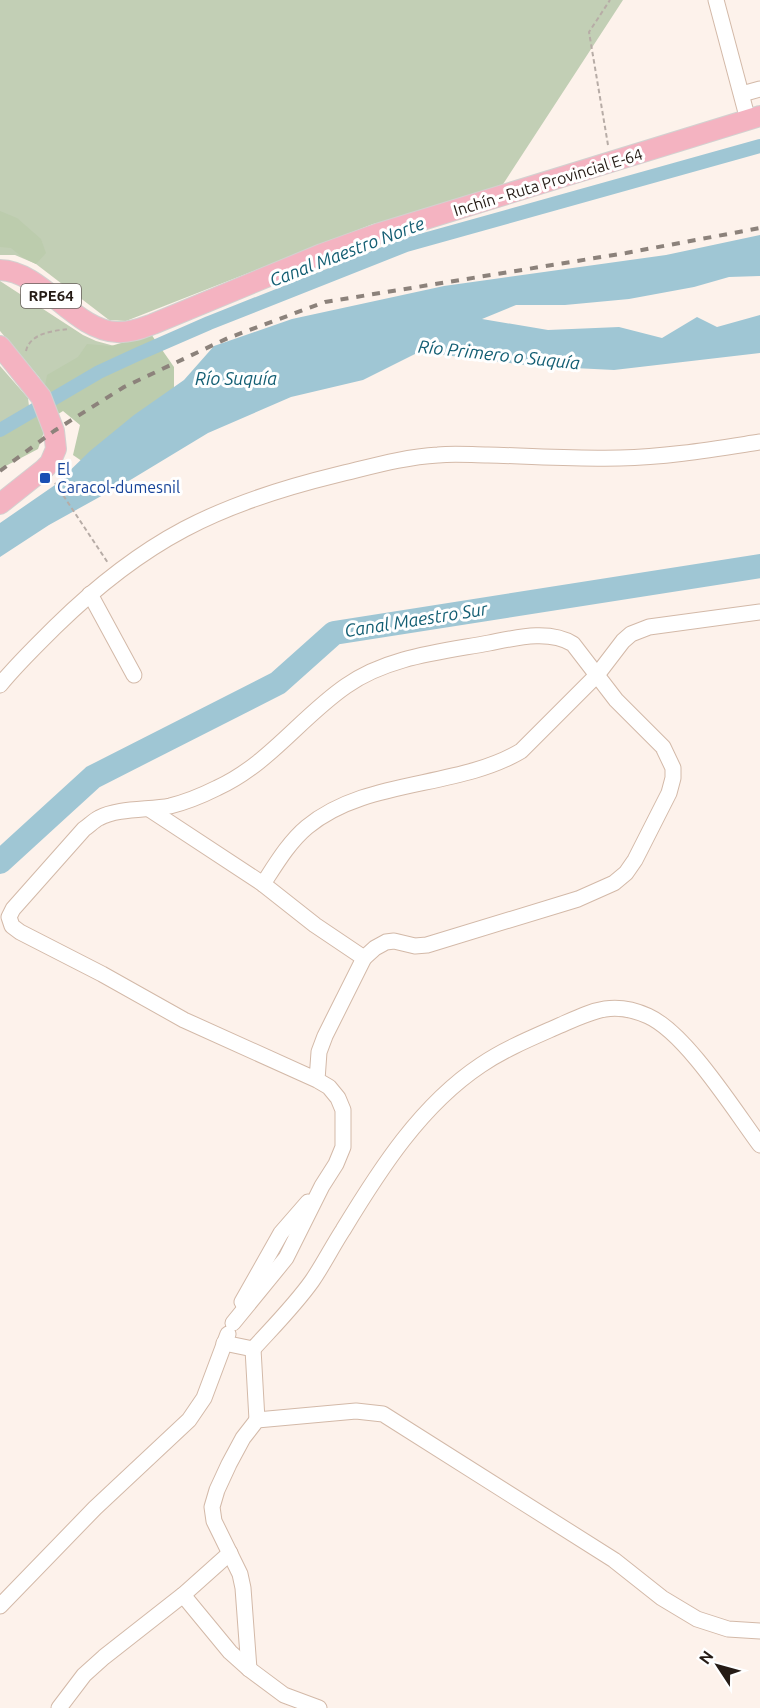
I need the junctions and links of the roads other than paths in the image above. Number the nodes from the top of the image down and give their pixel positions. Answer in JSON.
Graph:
{"nodes":[{"id":1,"x":716,"y":0,"type":"edge"},
{"id":2,"x":760,"y":89,"type":"edge"},
{"id":3,"x":742,"y":94,"type":"junction"},
{"id":4,"x":754,"y":118,"type":"edge"},
{"id":5,"x":0,"y":270,"type":"edge"},
{"id":6,"x":0,"y":346,"type":"edge"},
{"id":7,"x":760,"y":442,"type":"edge"},
{"id":8,"x":0,"y":504,"type":"edge"},
{"id":9,"x":90,"y":594,"type":"junction"},
{"id":10,"x":760,"y":612,"type":"edge"},
{"id":11,"x":134,"y":675,"type":"dead end"},
{"id":12,"x":597,"y":675,"type":"junction"},
{"id":13,"x":0,"y":685,"type":"edge"},
{"id":14,"x":149,"y":809,"type":"junction"},
{"id":15,"x":263,"y":884,"type":"junction"},
{"id":16,"x":364,"y":958,"type":"junction"},
{"id":17,"x":317,"y":1080,"type":"junction"},
{"id":18,"x":760,"y":1145,"type":"edge"},
{"id":19,"x":224,"y":1343,"type":"junction"},
{"id":20,"x":253,"y":1349,"type":"junction"},
{"id":21,"x":257,"y":1420,"type":"junction"},
{"id":22,"x":230,"y":1553,"type":"junction"},
{"id":23,"x":183,"y":1594,"type":"junction"},
{"id":24,"x":0,"y":1606,"type":"edge"},
{"id":25,"x":760,"y":1631,"type":"edge"},
{"id":26,"x":249,"y":1670,"type":"junction"},
{"id":27,"x":283,"y":1701,"type":"edge"},
{"id":28,"x":59,"y":1708,"type":"edge"},
{"id":29,"x":319,"y":1708,"type":"edge"}],
"edges":[{"from":1,"to":3,"type":"street"},
{"from":2,"to":3,"type":"street"},
{"from":3,"to":4,"type":"street"},
{"from":4,"to":5,"type":"main road","name":"Inchín - Ruta Provincial E-64","number":"RPE64"},
{"from":6,"to":8,"type":"main road"},
{"from":7,"to":9,"type":"street"},
{"from":9,"to":11,"type":"street"},
{"from":9,"to":13,"type":"street"},
{"from":10,"to":12,"type":"street"},
{"from":12,"to":14,"type":"street"},
{"from":12,"to":15,"type":"street"},
{"from":12,"to":16,"type":"street"},
{"from":14,"to":15,"type":"street"},
{"from":14,"to":17,"type":"street"},
{"from":15,"to":16,"type":"street"},
{"from":16,"to":17,"type":"street"},
{"from":17,"to":19,"type":"street"},
{"from":18,"to":20,"type":"street"},
{"from":19,"to":20,"type":"street"},
{"from":19,"to":24,"type":"street"},
{"from":20,"to":21,"type":"street"},
{"from":21,"to":22,"type":"street"},
{"from":21,"to":25,"type":"street"},
{"from":22,"to":23,"type":"street"},
{"from":22,"to":26,"type":"street"},
{"from":23,"to":26,"type":"street"},
{"from":23,"to":28,"type":"street"},
{"from":26,"to":27,"type":"street"},
{"from":27,"to":29,"type":"street"}]}
